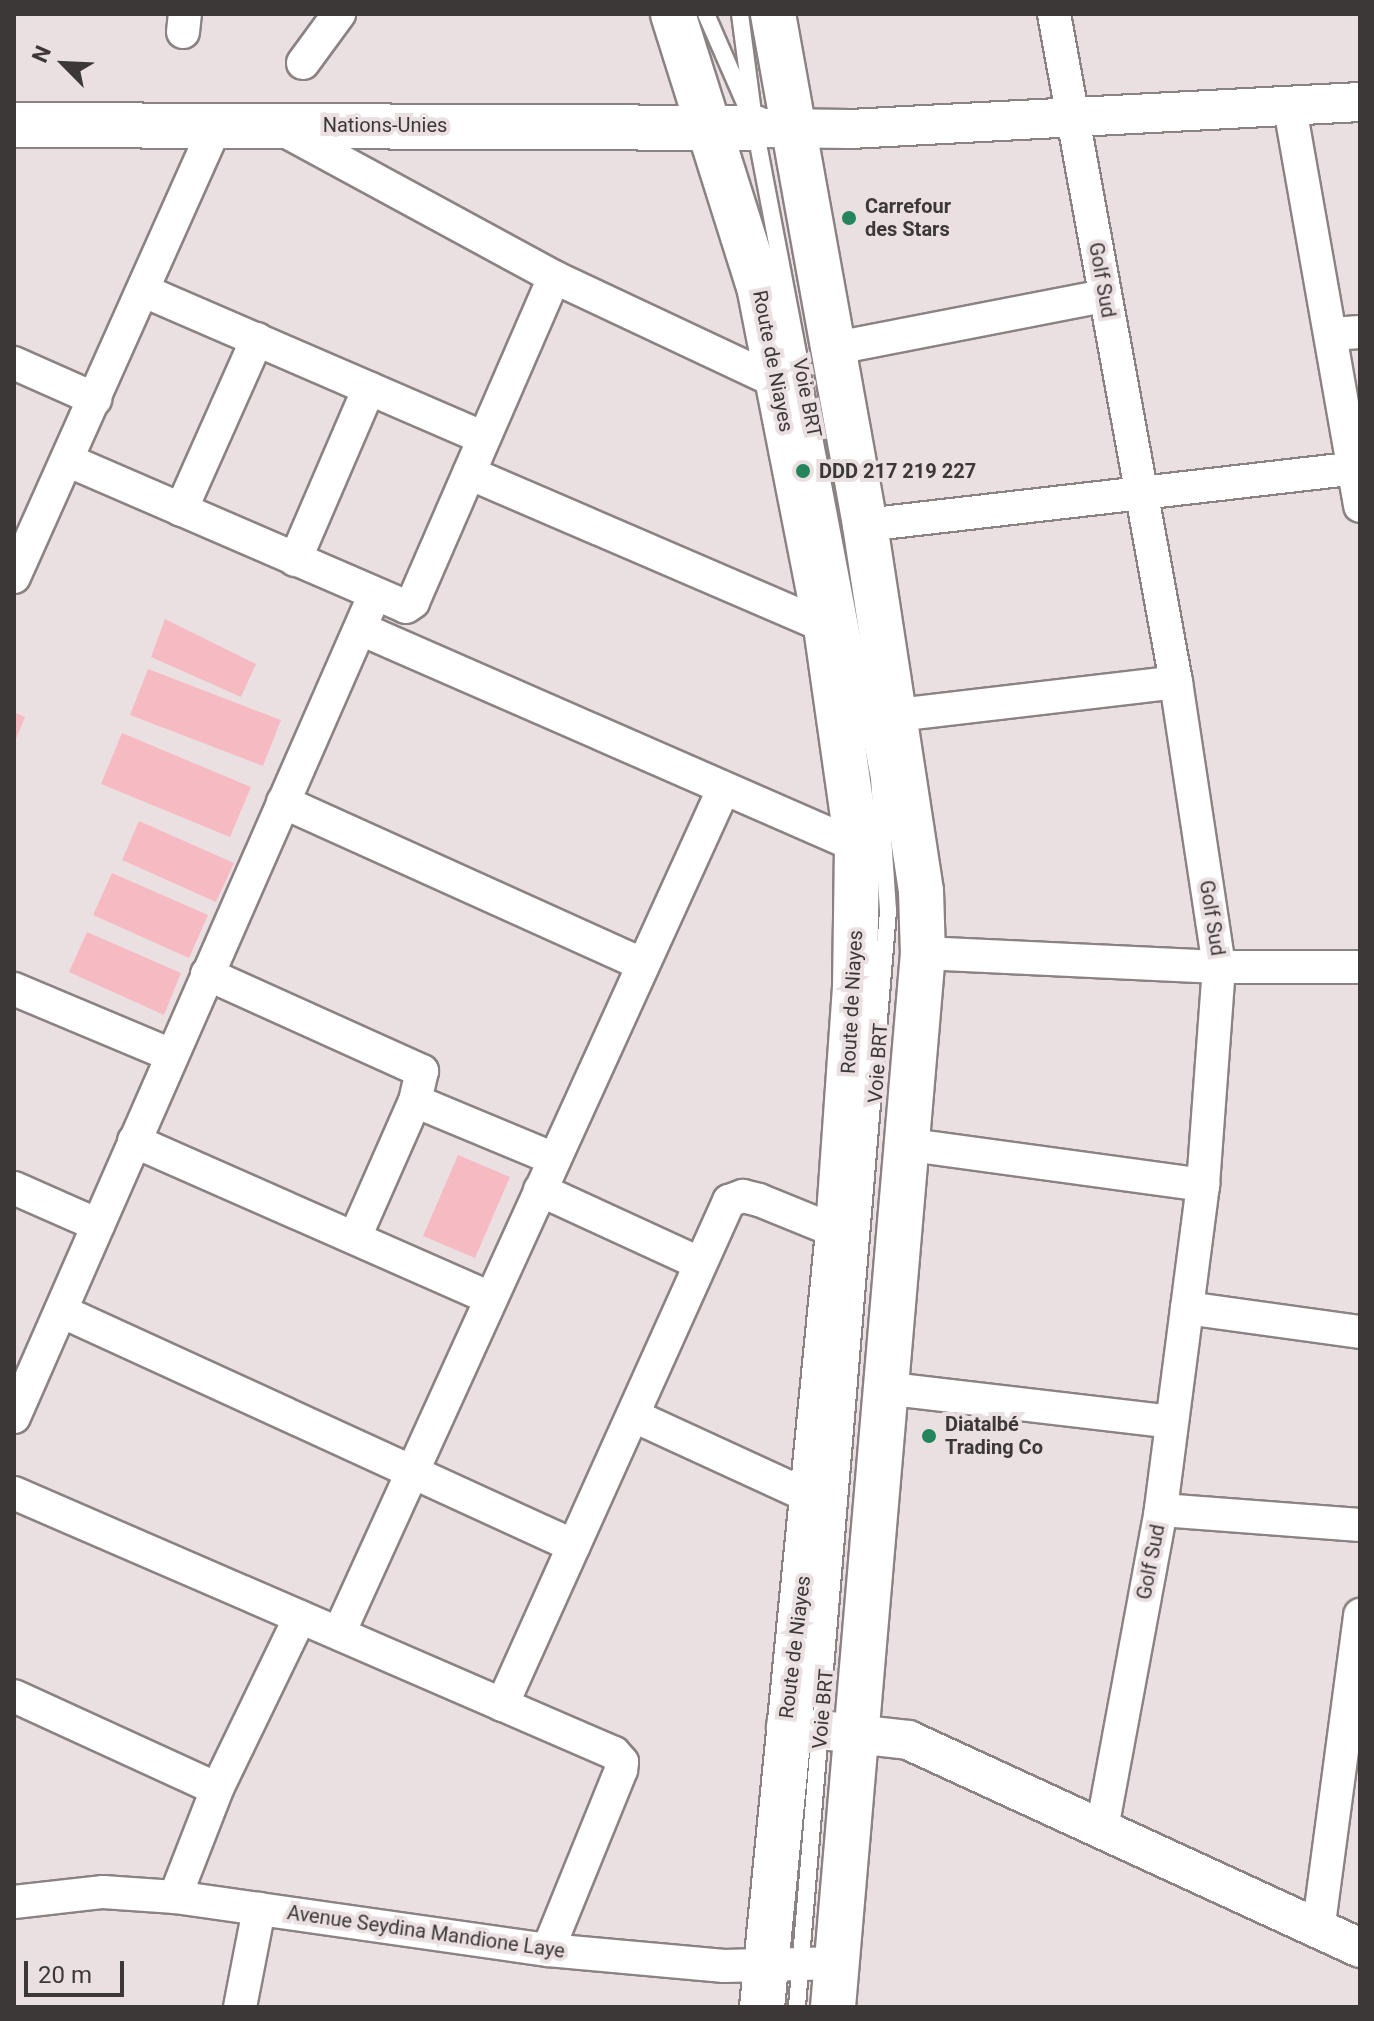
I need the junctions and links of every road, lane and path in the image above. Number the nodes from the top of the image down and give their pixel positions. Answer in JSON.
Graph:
{"nodes":[{"id":1,"x":339,"y":14,"type":"edge"},
{"id":2,"x":673,"y":14,"type":"edge"},
{"id":3,"x":706,"y":14,"type":"edge"},
{"id":4,"x":740,"y":14,"type":"edge"},
{"id":5,"x":773,"y":14,"type":"edge"},
{"id":6,"x":1054,"y":14,"type":"edge"},
{"id":7,"x":303,"y":63,"type":"dead end"},
{"id":8,"x":1360,"y":102,"type":"edge"},
{"id":9,"x":1290,"y":108,"type":"junction"},
{"id":10,"x":1072,"y":114,"type":"junction"},
{"id":11,"x":217,"y":123,"type":"junction"},
{"id":12,"x":272,"y":124,"type":"junction"},
{"id":13,"x":14,"y":125,"type":"edge"},
{"id":14,"x":711,"y":127,"type":"junction"},
{"id":15,"x":775,"y":128,"type":"junction"},
{"id":16,"x":554,"y":277,"type":"junction"},
{"id":17,"x":144,"y":291,"type":"junction"},
{"id":18,"x":1104,"y":296,"type":"junction"},
{"id":19,"x":1346,"y":333,"type":"edge"},
{"id":20,"x":257,"y":339,"type":"junction"},
{"id":21,"x":831,"y":349,"type":"junction"},
{"id":22,"x":14,"y":363,"type":"edge"},
{"id":23,"x":777,"y":382,"type":"junction"},
{"id":24,"x":369,"y":388,"type":"junction"},
{"id":25,"x":95,"y":399,"type":"junction"},
{"id":26,"x":484,"y":438,"type":"junction"},
{"id":27,"x":67,"y":460,"type":"junction"},
{"id":28,"x":1356,"y":468,"type":"edge"},
{"id":29,"x":469,"y":473,"type":"junction"},
{"id":30,"x":1139,"y":490,"type":"junction"},
{"id":31,"x":1360,"y":506,"type":"edge"},
{"id":32,"x":181,"y":510,"type":"junction"},
{"id":33,"x":865,"y":525,"type":"junction"},
{"id":34,"x":295,"y":560,"type":"junction"},
{"id":35,"x":15,"y":571,"type":"edge"},
{"id":36,"x":374,"y":596,"type":"junction"},
{"id":37,"x":826,"y":627,"type":"junction"},
{"id":38,"x":361,"y":629,"type":"junction"},
{"id":39,"x":1176,"y":682,"type":"junction"},
{"id":40,"x":897,"y":715,"type":"junction"},
{"id":41,"x":723,"y":790,"type":"junction"},
{"id":42,"x":283,"y":802,"type":"junction"},
{"id":43,"x":857,"y":846,"type":"junction"},
{"id":44,"x":923,"y":953,"type":"junction"},
{"id":45,"x":642,"y":964,"type":"junction"},
{"id":46,"x":1219,"y":967,"type":"junction"},
{"id":47,"x":1360,"y":967,"type":"edge"},
{"id":48,"x":207,"y":974,"type":"junction"},
{"id":49,"x":14,"y":989,"type":"edge"},
{"id":50,"x":171,"y":1055,"type":"junction"},
{"id":51,"x":415,"y":1101,"type":"junction"},
{"id":52,"x":134,"y":1141,"type":"junction"},
{"id":53,"x":904,"y":1144,"type":"junction"},
{"id":54,"x":554,"y":1159,"type":"junction"},
{"id":55,"x":1203,"y":1185,"type":"junction"},
{"id":56,"x":14,"y":1188,"type":"edge"},
{"id":57,"x":540,"y":1190,"type":"junction"},
{"id":58,"x":98,"y":1225,"type":"junction"},
{"id":59,"x":838,"y":1232,"type":"junction"},
{"id":60,"x":355,"y":1237,"type":"junction"},
{"id":61,"x":699,"y":1263,"type":"junction"},
{"id":62,"x":490,"y":1298,"type":"junction"},
{"id":63,"x":1187,"y":1308,"type":"junction"},
{"id":64,"x":61,"y":1311,"type":"junction"},
{"id":65,"x":1360,"y":1332,"type":"edge"},
{"id":66,"x":883,"y":1388,"type":"junction"},
{"id":67,"x":18,"y":1398,"type":"edge"},
{"id":68,"x":634,"y":1416,"type":"junction"},
{"id":69,"x":1171,"y":1422,"type":"junction"},
{"id":70,"x":413,"y":1470,"type":"junction"},
{"id":71,"x":14,"y":1493,"type":"edge"},
{"id":72,"x":812,"y":1498,"type":"junction"},
{"id":73,"x":1161,"y":1510,"type":"junction"},
{"id":74,"x":1360,"y":1525,"type":"edge"},
{"id":75,"x":574,"y":1546,"type":"junction"},
{"id":76,"x":1360,"y":1615,"type":"edge"},
{"id":77,"x":300,"y":1617,"type":"junction"},
{"id":78,"x":339,"y":1633,"type":"junction"},
{"id":79,"x":14,"y":1696,"type":"edge"},
{"id":80,"x":502,"y":1705,"type":"junction"},
{"id":81,"x":821,"y":1730,"type":"junction"},
{"id":82,"x":1354,"y":1738,"type":"edge"},
{"id":83,"x":217,"y":1789,"type":"junction"},
{"id":84,"x":1102,"y":1827,"type":"junction"},
{"id":85,"x":175,"y":1897,"type":"junction"},
{"id":86,"x":14,"y":1902,"type":"edge"},
{"id":87,"x":259,"y":1909,"type":"junction"},
{"id":88,"x":1318,"y":1931,"type":"junction"},
{"id":89,"x":1360,"y":1948,"type":"edge"},
{"id":90,"x":548,"y":1950,"type":"junction"},
{"id":91,"x":791,"y":1976,"type":"edge"},
{"id":92,"x":240,"y":2007,"type":"edge"},
{"id":93,"x":797,"y":2007,"type":"edge"},
{"id":94,"x":833,"y":2007,"type":"edge"}],
"edges":[{"from":1,"to":7,"type":"street"},
{"from":2,"to":14,"type":"main road","name":"Route de Niayes"},
{"from":3,"to":15,"type":"lane","name":"Voie BRT"},
{"from":4,"to":15,"type":"lane","name":"Voie BRT"},
{"from":5,"to":15,"type":"main road","name":"Route de Niayes"},
{"from":6,"to":10,"type":"street","name":"Golf Sud"},
{"from":8,"to":9,"type":"street"},
{"from":9,"to":10,"type":"street"},
{"from":9,"to":19,"type":"street"},
{"from":10,"to":15,"type":"street"},
{"from":10,"to":18,"type":"street","name":"Golf Sud"},
{"from":11,"to":12,"type":"main road","name":"Nations-Unies"},
{"from":11,"to":13,"type":"main road","name":"Nations-Unies"},
{"from":11,"to":17,"type":"street"},
{"from":12,"to":14,"type":"main road","name":"Nations-Unies"},
{"from":12,"to":16,"type":"street"},
{"from":14,"to":15,"type":"main road","name":"Nations-Unies"},
{"from":14,"to":23,"type":"main road","name":"Route de Niayes"},
{"from":15,"to":21,"type":"main road","name":"Route de Niayes"},
{"from":15,"to":81,"type":"lane","name":"Voie BRT"},
{"from":16,"to":23,"type":"street"},
{"from":16,"to":26,"type":"street"},
{"from":17,"to":20,"type":"street"},
{"from":17,"to":25,"type":"street"},
{"from":18,"to":21,"type":"street"},
{"from":18,"to":30,"type":"street","name":"Golf Sud"},
{"from":19,"to":28,"type":"street"},
{"from":20,"to":24,"type":"street"},
{"from":20,"to":32,"type":"street"},
{"from":21,"to":33,"type":"main road","name":"Route de Niayes"},
{"from":22,"to":25,"type":"street"},
{"from":23,"to":37,"type":"main road","name":"Route de Niayes"},
{"from":24,"to":26,"type":"street"},
{"from":24,"to":34,"type":"street"},
{"from":25,"to":27,"type":"street"},
{"from":26,"to":29,"type":"street"},
{"from":27,"to":32,"type":"street"},
{"from":27,"to":35,"type":"street"},
{"from":28,"to":30,"type":"street"},
{"from":28,"to":31,"type":"street"},
{"from":29,"to":36,"type":"street"},
{"from":29,"to":37,"type":"street"},
{"from":30,"to":33,"type":"street"},
{"from":30,"to":39,"type":"street","name":"Golf Sud"},
{"from":32,"to":34,"type":"street"},
{"from":33,"to":40,"type":"main road","name":"Route de Niayes"},
{"from":34,"to":36,"type":"street"},
{"from":36,"to":38,"type":"street"},
{"from":37,"to":43,"type":"main road","name":"Route de Niayes"},
{"from":38,"to":41,"type":"street"},
{"from":38,"to":42,"type":"street"},
{"from":39,"to":40,"type":"street"},
{"from":39,"to":46,"type":"street","name":"Golf Sud"},
{"from":40,"to":44,"type":"main road","name":"Route de Niayes"},
{"from":41,"to":43,"type":"street"},
{"from":41,"to":45,"type":"street"},
{"from":42,"to":45,"type":"street"},
{"from":42,"to":48,"type":"street"},
{"from":43,"to":59,"type":"main road","name":"Route de Niayes"},
{"from":44,"to":46,"type":"street"},
{"from":44,"to":53,"type":"main road","name":"Route de Niayes"},
{"from":45,"to":54,"type":"street"},
{"from":46,"to":47,"type":"street"},
{"from":46,"to":55,"type":"street","name":"Golf Sud"},
{"from":48,"to":50,"type":"street"},
{"from":48,"to":51,"type":"street"},
{"from":49,"to":50,"type":"street"},
{"from":50,"to":52,"type":"street"},
{"from":51,"to":54,"type":"street"},
{"from":51,"to":60,"type":"street"},
{"from":52,"to":58,"type":"street"},
{"from":52,"to":60,"type":"street"},
{"from":53,"to":55,"type":"street"},
{"from":53,"to":66,"type":"main road","name":"Route de Niayes"},
{"from":54,"to":57,"type":"street"},
{"from":55,"to":63,"type":"street","name":"Golf Sud"},
{"from":56,"to":58,"type":"street"},
{"from":57,"to":61,"type":"street"},
{"from":57,"to":62,"type":"street"},
{"from":58,"to":64,"type":"street"},
{"from":59,"to":61,"type":"street"},
{"from":59,"to":72,"type":"main road","name":"Route de Niayes"},
{"from":60,"to":62,"type":"street"},
{"from":61,"to":68,"type":"street"},
{"from":62,"to":70,"type":"street"},
{"from":63,"to":65,"type":"street"},
{"from":63,"to":69,"type":"street","name":"Golf Sud"},
{"from":64,"to":67,"type":"street"},
{"from":64,"to":70,"type":"street"},
{"from":66,"to":69,"type":"street"},
{"from":66,"to":81,"type":"main road","name":"Route de Niayes"},
{"from":68,"to":72,"type":"street"},
{"from":68,"to":75,"type":"street"},
{"from":69,"to":73,"type":"street","name":"Golf Sud"},
{"from":70,"to":75,"type":"street"},
{"from":70,"to":78,"type":"street"},
{"from":71,"to":77,"type":"street"},
{"from":72,"to":81,"type":"main road","name":"Route de Niayes"},
{"from":73,"to":74,"type":"street"},
{"from":73,"to":84,"type":"street","name":"Golf Sud"},
{"from":75,"to":80,"type":"street"},
{"from":76,"to":82,"type":"street"},
{"from":77,"to":78,"type":"street"},
{"from":77,"to":83,"type":"street"},
{"from":78,"to":80,"type":"street"},
{"from":79,"to":83,"type":"street"},
{"from":80,"to":90,"type":"street"},
{"from":81,"to":84,"type":"street"},
{"from":81,"to":91,"type":"main road","name":"Route de Niayes"},
{"from":81,"to":91,"type":"main road","name":"Route de Niayes"},
{"from":82,"to":88,"type":"street"},
{"from":83,"to":85,"type":"street"},
{"from":84,"to":88,"type":"street"},
{"from":85,"to":86,"type":"street","name":"Avenue Seydina Mandione Laye"},
{"from":85,"to":87,"type":"street","name":"Avenue Seydina Mandione Laye"},
{"from":87,"to":90,"type":"street","name":"Avenue Seydina Mandione Laye"},
{"from":87,"to":92,"type":"street"},
{"from":88,"to":89,"type":"street"},
{"from":90,"to":91,"type":"street","name":"Avenue Seydina Mandione Laye"},
{"from":91,"to":93,"type":"lane"},
{"from":91,"to":94,"type":"main road","name":"Route de Niayes"}]}
